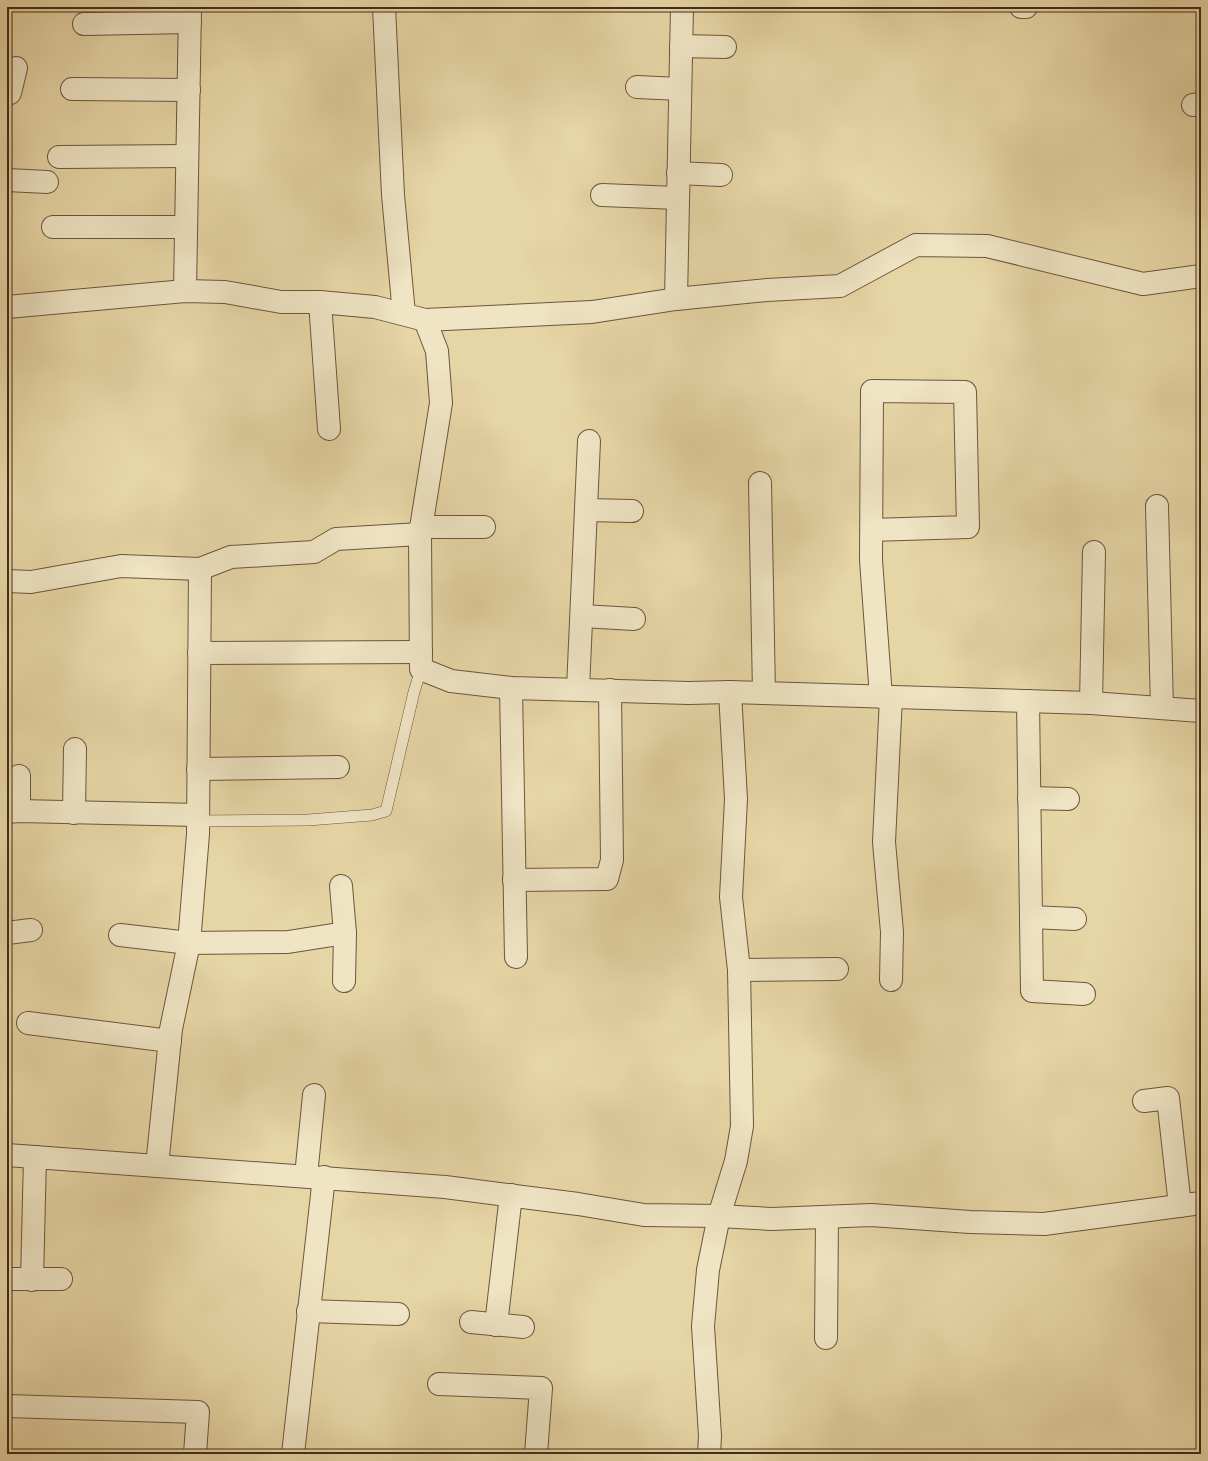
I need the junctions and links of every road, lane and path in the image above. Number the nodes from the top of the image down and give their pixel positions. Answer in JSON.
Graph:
{"nodes":[{"id":1,"x":384,"y":7,"type":"edge"},
{"id":2,"x":682,"y":7,"type":"edge"},
{"id":3,"x":1021,"y":7,"type":"edge"},
{"id":4,"x":1026,"y":7,"type":"edge"},
{"id":5,"x":190,"y":15,"type":"edge"},
{"id":6,"x":84,"y":24,"type":"dead end"},
{"id":7,"x":681,"y":46,"type":"junction"},
{"id":8,"x":725,"y":47,"type":"dead end"},
{"id":9,"x":16,"y":68,"type":"dead end"},
{"id":10,"x":637,"y":87,"type":"dead end"},
{"id":11,"x":72,"y":89,"type":"dead end"},
{"id":12,"x":680,"y":89,"type":"junction"},
{"id":13,"x":189,"y":90,"type":"junction"},
{"id":14,"x":7,"y":93,"type":"edge"},
{"id":15,"x":187,"y":156,"type":"junction"},
{"id":16,"x":59,"y":157,"type":"dead end"},
{"id":17,"x":678,"y":173,"type":"junction"},
{"id":18,"x":721,"y":175,"type":"dead end"},
{"id":19,"x":7,"y":180,"type":"edge"},
{"id":20,"x":47,"y":182,"type":"dead end"},
{"id":21,"x":602,"y":195,"type":"dead end"},
{"id":22,"x":678,"y":198,"type":"junction"},
{"id":23,"x":53,"y":227,"type":"dead end"},
{"id":24,"x":186,"y":227,"type":"junction"},
{"id":25,"x":1201,"y":276,"type":"edge"},
{"id":26,"x":184,"y":291,"type":"junction"},
{"id":27,"x":676,"y":299,"type":"junction"},
{"id":28,"x":320,"y":302,"type":"junction"},
{"id":29,"x":7,"y":307,"type":"edge"},
{"id":30,"x":404,"y":314,"type":"junction"},
{"id":31,"x":425,"y":320,"type":"junction"},
{"id":32,"x":328,"y":429,"type":"dead end"},
{"id":33,"x":589,"y":441,"type":"dead end"},
{"id":34,"x":760,"y":483,"type":"dead end"},
{"id":35,"x":1157,"y":506,"type":"dead end"},
{"id":36,"x":586,"y":510,"type":"junction"},
{"id":37,"x":632,"y":511,"type":"dead end"},
{"id":38,"x":484,"y":527,"type":"dead end"},
{"id":39,"x":420,"y":530,"type":"junction"},
{"id":40,"x":871,"y":530,"type":"junction"},
{"id":41,"x":1094,"y":552,"type":"dead end"},
{"id":42,"x":200,"y":570,"type":"junction"},
{"id":43,"x":7,"y":581,"type":"edge"},
{"id":44,"x":582,"y":616,"type":"junction"},
{"id":45,"x":634,"y":619,"type":"dead end"},
{"id":46,"x":199,"y":653,"type":"junction"},
{"id":47,"x":421,"y":661,"type":"junction"},
{"id":48,"x":510,"y":688,"type":"junction"},
{"id":49,"x":578,"y":689,"type":"junction"},
{"id":50,"x":610,"y":690,"type":"junction"},
{"id":51,"x":730,"y":692,"type":"junction"},
{"id":52,"x":764,"y":693,"type":"junction"},
{"id":53,"x":886,"y":697,"type":"junction"},
{"id":54,"x":1028,"y":701,"type":"junction"},
{"id":55,"x":1092,"y":703,"type":"junction"},
{"id":56,"x":1162,"y":708,"type":"junction"},
{"id":57,"x":1201,"y":711,"type":"edge"},
{"id":58,"x":75,"y":749,"type":"dead end"},
{"id":59,"x":338,"y":767,"type":"dead end"},
{"id":60,"x":198,"y":769,"type":"junction"},
{"id":61,"x":19,"y":776,"type":"dead end"},
{"id":62,"x":1029,"y":798,"type":"junction"},
{"id":63,"x":1068,"y":799,"type":"dead end"},
{"id":64,"x":13,"y":812,"type":"edge"},
{"id":65,"x":74,"y":813,"type":"junction"},
{"id":66,"x":198,"y":818,"type":"junction"},
{"id":67,"x":514,"y":880,"type":"junction"},
{"id":68,"x":341,"y":886,"type":"dead end"},
{"id":69,"x":1031,"y":917,"type":"junction"},
{"id":70,"x":1075,"y":919,"type":"dead end"},
{"id":71,"x":31,"y":930,"type":"dead end"},
{"id":72,"x":7,"y":933,"type":"edge"},
{"id":73,"x":345,"y":933,"type":"junction"},
{"id":74,"x":120,"y":935,"type":"dead end"},
{"id":75,"x":189,"y":943,"type":"junction"},
{"id":76,"x":516,"y":958,"type":"dead end"},
{"id":77,"x":837,"y":969,"type":"dead end"},
{"id":78,"x":739,"y":970,"type":"junction"},
{"id":79,"x":891,"y":980,"type":"dead end"},
{"id":80,"x":344,"y":981,"type":"dead end"},
{"id":81,"x":1084,"y":994,"type":"dead end"},
{"id":82,"x":28,"y":1023,"type":"dead end"},
{"id":83,"x":170,"y":1041,"type":"junction"},
{"id":84,"x":314,"y":1095,"type":"dead end"},
{"id":85,"x":1144,"y":1101,"type":"dead end"},
{"id":86,"x":7,"y":1155,"type":"edge"},
{"id":87,"x":35,"y":1157,"type":"junction"},
{"id":88,"x":157,"y":1166,"type":"junction"},
{"id":89,"x":315,"y":1177,"type":"junction"},
{"id":90,"x":511,"y":1195,"type":"junction"},
{"id":91,"x":1190,"y":1205,"type":"edge"},
{"id":92,"x":719,"y":1216,"type":"junction"},
{"id":93,"x":827,"y":1217,"type":"junction"},
{"id":94,"x":7,"y":1279,"type":"edge"},
{"id":95,"x":61,"y":1279,"type":"dead end"},
{"id":96,"x":32,"y":1280,"type":"junction"},
{"id":97,"x":308,"y":1311,"type":"junction"},
{"id":98,"x":398,"y":1314,"type":"dead end"},
{"id":99,"x":471,"y":1322,"type":"dead end"},
{"id":100,"x":496,"y":1325,"type":"junction"},
{"id":101,"x":523,"y":1327,"type":"dead end"},
{"id":102,"x":826,"y":1338,"type":"dead end"},
{"id":103,"x":439,"y":1384,"type":"dead end"},
{"id":104,"x":7,"y":1406,"type":"edge"},
{"id":105,"x":195,"y":1454,"type":"edge"},
{"id":106,"x":293,"y":1454,"type":"edge"},
{"id":107,"x":536,"y":1454,"type":"edge"},
{"id":108,"x":709,"y":1454,"type":"edge"}],
"edges":[{"from":1,"to":30,"type":"street"},
{"from":2,"to":7,"type":"street"},
{"from":3,"to":4,"type":"street"},
{"from":5,"to":6,"type":"street"},
{"from":5,"to":13,"type":"street"},
{"from":7,"to":8,"type":"street"},
{"from":7,"to":12,"type":"street"},
{"from":9,"to":14,"type":"street"},
{"from":10,"to":12,"type":"street"},
{"from":11,"to":13,"type":"street"},
{"from":12,"to":17,"type":"street"},
{"from":13,"to":15,"type":"street"},
{"from":15,"to":16,"type":"street"},
{"from":15,"to":24,"type":"street"},
{"from":17,"to":18,"type":"street"},
{"from":17,"to":22,"type":"street"},
{"from":19,"to":20,"type":"street"},
{"from":21,"to":22,"type":"street"},
{"from":22,"to":27,"type":"street"},
{"from":23,"to":24,"type":"street"},
{"from":24,"to":26,"type":"street"},
{"from":25,"to":27,"type":"street"},
{"from":26,"to":28,"type":"street"},
{"from":26,"to":29,"type":"street"},
{"from":27,"to":31,"type":"street"},
{"from":28,"to":30,"type":"street"},
{"from":28,"to":32,"type":"street"},
{"from":30,"to":31,"type":"street"},
{"from":31,"to":39,"type":"street"},
{"from":33,"to":36,"type":"street"},
{"from":34,"to":52,"type":"street"},
{"from":35,"to":56,"type":"street"},
{"from":36,"to":37,"type":"street"},
{"from":36,"to":44,"type":"street"},
{"from":38,"to":39,"type":"street"},
{"from":39,"to":42,"type":"street"},
{"from":39,"to":47,"type":"street"},
{"from":40,"to":40,"type":"street"},
{"from":40,"to":53,"type":"street"},
{"from":41,"to":55,"type":"street"},
{"from":42,"to":43,"type":"street"},
{"from":42,"to":46,"type":"street"},
{"from":44,"to":45,"type":"street"},
{"from":44,"to":49,"type":"street"},
{"from":46,"to":47,"type":"street"},
{"from":46,"to":60,"type":"street"},
{"from":47,"to":48,"type":"street"},
{"from":47,"to":66,"type":"lane"},
{"from":48,"to":49,"type":"street"},
{"from":48,"to":67,"type":"street"},
{"from":49,"to":50,"type":"street"},
{"from":50,"to":51,"type":"street"},
{"from":50,"to":67,"type":"street"},
{"from":51,"to":52,"type":"street"},
{"from":51,"to":78,"type":"street"},
{"from":52,"to":53,"type":"street"},
{"from":53,"to":54,"type":"street"},
{"from":53,"to":79,"type":"street"},
{"from":54,"to":55,"type":"street"},
{"from":54,"to":62,"type":"street"},
{"from":55,"to":56,"type":"street"},
{"from":56,"to":57,"type":"street"},
{"from":58,"to":65,"type":"street"},
{"from":59,"to":60,"type":"street"},
{"from":60,"to":66,"type":"street"},
{"from":61,"to":64,"type":"street"},
{"from":62,"to":63,"type":"street"},
{"from":62,"to":69,"type":"street"},
{"from":64,"to":65,"type":"street"},
{"from":65,"to":66,"type":"street"},
{"from":66,"to":75,"type":"street"},
{"from":67,"to":76,"type":"street"},
{"from":68,"to":73,"type":"street"},
{"from":69,"to":70,"type":"street"},
{"from":69,"to":81,"type":"street"},
{"from":71,"to":72,"type":"street"},
{"from":73,"to":75,"type":"street"},
{"from":73,"to":80,"type":"street"},
{"from":74,"to":75,"type":"street"},
{"from":75,"to":83,"type":"street"},
{"from":77,"to":78,"type":"street"},
{"from":78,"to":92,"type":"street"},
{"from":82,"to":83,"type":"street"},
{"from":83,"to":88,"type":"street"},
{"from":84,"to":89,"type":"street"},
{"from":85,"to":91,"type":"street"},
{"from":86,"to":87,"type":"street"},
{"from":87,"to":88,"type":"street"},
{"from":87,"to":96,"type":"street"},
{"from":88,"to":89,"type":"street"},
{"from":89,"to":90,"type":"street"},
{"from":89,"to":97,"type":"street"},
{"from":90,"to":92,"type":"street"},
{"from":90,"to":100,"type":"street"},
{"from":91,"to":93,"type":"street"},
{"from":92,"to":93,"type":"street"},
{"from":92,"to":108,"type":"street"},
{"from":93,"to":102,"type":"street"},
{"from":94,"to":96,"type":"street"},
{"from":95,"to":96,"type":"street"},
{"from":97,"to":98,"type":"street"},
{"from":97,"to":106,"type":"street"},
{"from":99,"to":100,"type":"street"},
{"from":100,"to":101,"type":"street"},
{"from":103,"to":107,"type":"street"},
{"from":104,"to":105,"type":"street"}]}
